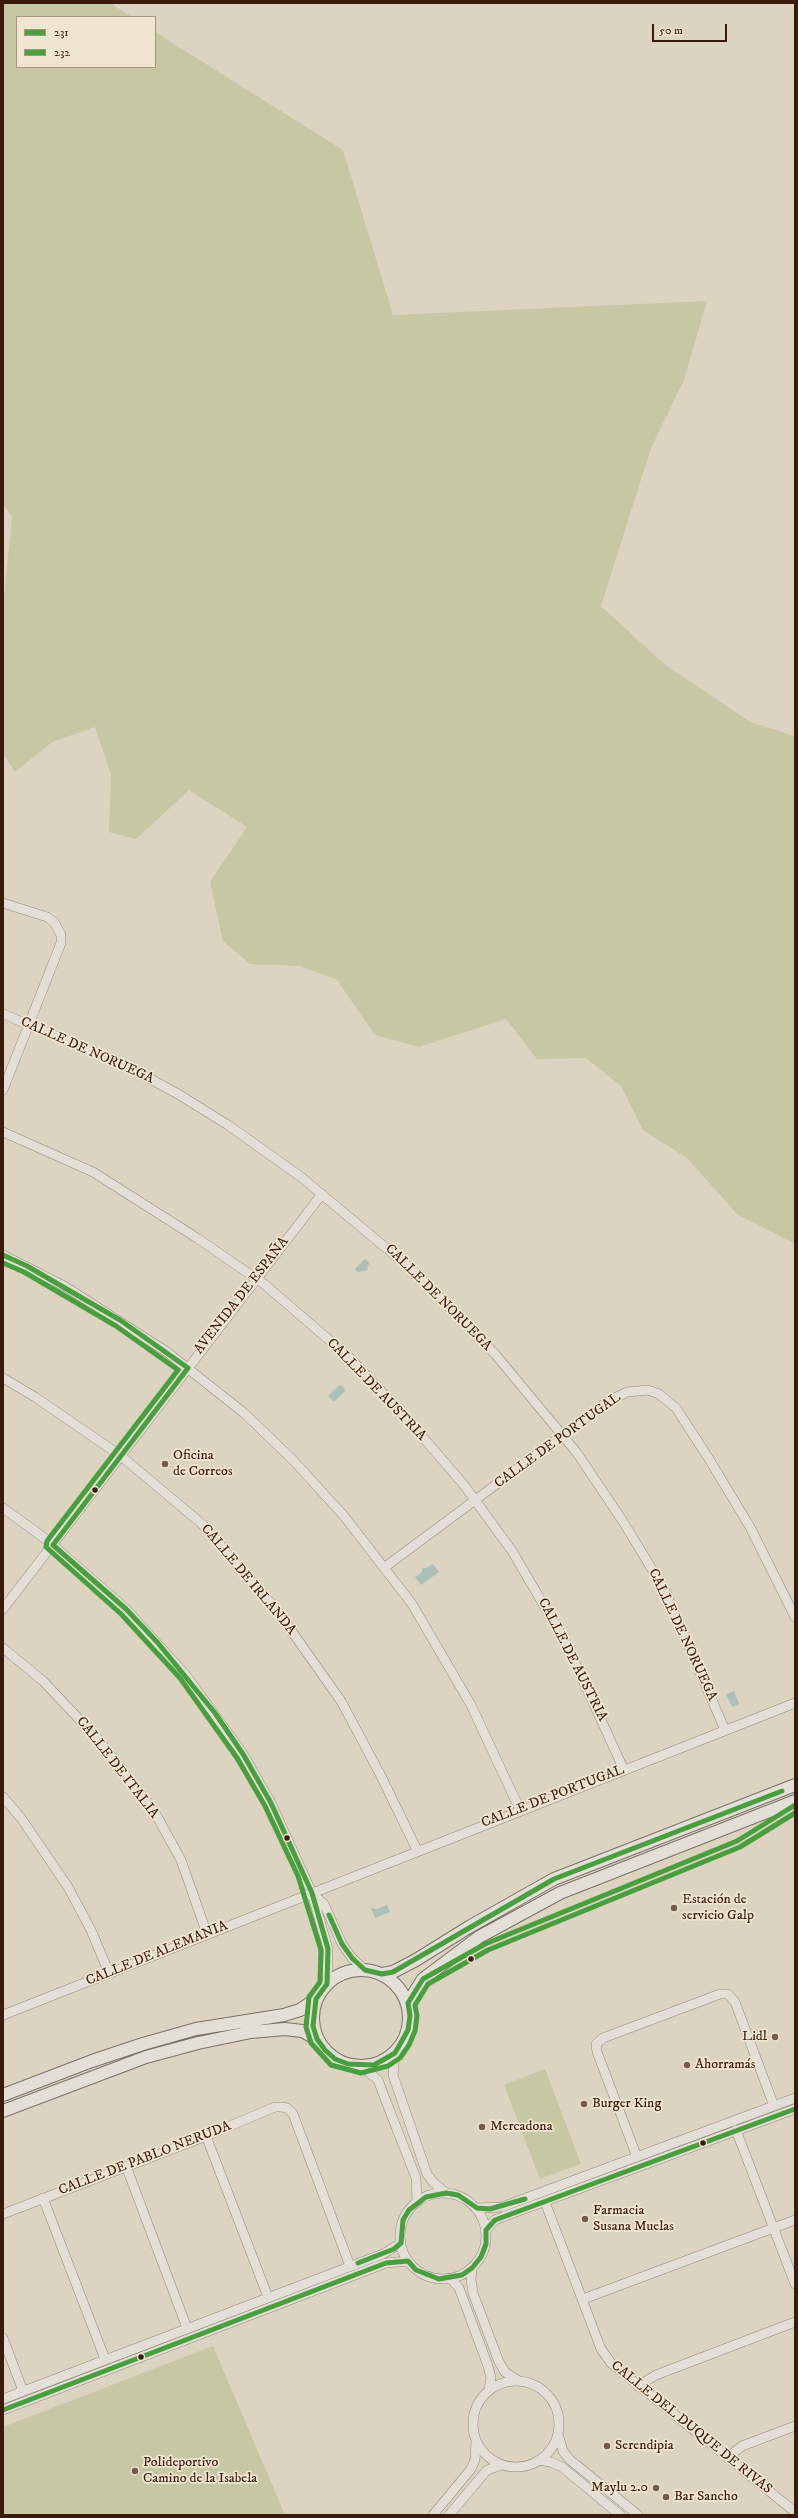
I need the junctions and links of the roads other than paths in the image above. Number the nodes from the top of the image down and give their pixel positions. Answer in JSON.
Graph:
{"nodes":[{"id":1,"x":3,"y":903,"type":"edge"},
{"id":2,"x":3,"y":1014,"type":"edge"},
{"id":3,"x":29,"y":1024,"type":"junction"},
{"id":4,"x":3,"y":1090,"type":"edge"},
{"id":5,"x":3,"y":1132,"type":"edge"},
{"id":6,"x":322,"y":1194,"type":"junction"},
{"id":7,"x":3,"y":1255,"type":"edge"},
{"id":8,"x":256,"y":1278,"type":"junction"},
{"id":9,"x":188,"y":1368,"type":"junction"},
{"id":10,"x":3,"y":1378,"type":"edge"},
{"id":11,"x":562,"y":1435,"type":"junction"},
{"id":12,"x":120,"y":1456,"type":"junction"},
{"id":13,"x":477,"y":1501,"type":"junction"},
{"id":14,"x":3,"y":1508,"type":"edge"},
{"id":15,"x":52,"y":1545,"type":"junction"},
{"id":16,"x":386,"y":1567,"type":"junction"},
{"id":17,"x":3,"y":1609,"type":"edge"},
{"id":18,"x":795,"y":1617,"type":"edge"},
{"id":19,"x":3,"y":1648,"type":"edge"},
{"id":20,"x":795,"y":1703,"type":"edge"},
{"id":21,"x":725,"y":1730,"type":"junction"},
{"id":22,"x":624,"y":1770,"type":"junction"},
{"id":23,"x":795,"y":1785,"type":"edge"},
{"id":24,"x":3,"y":1797,"type":"edge"},
{"id":25,"x":795,"y":1801,"type":"edge"},
{"id":26,"x":520,"y":1810,"type":"junction"},
{"id":27,"x":417,"y":1850,"type":"junction"},
{"id":28,"x":312,"y":1893,"type":"junction"},
{"id":29,"x":207,"y":1934,"type":"junction"},
{"id":30,"x":365,"y":1970,"type":"junction"},
{"id":31,"x":108,"y":1973,"type":"junction"},
{"id":32,"x":382,"y":1974,"type":"junction"},
{"id":33,"x":327,"y":1984,"type":"junction"},
{"id":34,"x":316,"y":1999,"type":"junction"},
{"id":35,"x":408,"y":2003,"type":"junction"},
{"id":36,"x":3,"y":2015,"type":"edge"},
{"id":37,"x":317,"y":2038,"type":"junction"},
{"id":38,"x":395,"y":2053,"type":"junction"},
{"id":39,"x":361,"y":2066,"type":"junction"},
{"id":40,"x":3,"y":2095,"type":"edge"},
{"id":41,"x":795,"y":2098,"type":"edge"},
{"id":42,"x":774,"y":2106,"type":"junction"},
{"id":43,"x":795,"y":2108,"type":"edge"},
{"id":44,"x":3,"y":2110,"type":"edge"},
{"id":45,"x":736,"y":2130,"type":"junction"},
{"id":46,"x":206,"y":2136,"type":"junction"},
{"id":47,"x":637,"y":2157,"type":"junction"},
{"id":48,"x":126,"y":2166,"type":"junction"},
{"id":49,"x":446,"y":2193,"type":"junction"},
{"id":50,"x":43,"y":2198,"type":"junction"},
{"id":51,"x":417,"y":2202,"type":"junction"},
{"id":52,"x":545,"y":2202,"type":"junction"},
{"id":53,"x":477,"y":2208,"type":"junction"},
{"id":54,"x":3,"y":2214,"type":"edge"},
{"id":55,"x":795,"y":2220,"type":"edge"},
{"id":56,"x":773,"y":2228,"type":"junction"},
{"id":57,"x":486,"y":2230,"type":"junction"},
{"id":58,"x":401,"y":2243,"type":"junction"},
{"id":59,"x":408,"y":2261,"type":"junction"},
{"id":60,"x":350,"y":2266,"type":"junction"},
{"id":61,"x":472,"y":2268,"type":"junction"},
{"id":62,"x":451,"y":2279,"type":"junction"},
{"id":63,"x":795,"y":2284,"type":"edge"},
{"id":64,"x":268,"y":2297,"type":"junction"},
{"id":65,"x":583,"y":2299,"type":"junction"},
{"id":66,"x":795,"y":2322,"type":"edge"},
{"id":67,"x":187,"y":2328,"type":"junction"},
{"id":68,"x":3,"y":2338,"type":"edge"},
{"id":69,"x":106,"y":2360,"type":"junction"},
{"id":70,"x":519,"y":2381,"type":"junction"},
{"id":71,"x":638,"y":2386,"type":"junction"},
{"id":72,"x":489,"y":2390,"type":"junction"},
{"id":73,"x":23,"y":2391,"type":"junction"},
{"id":74,"x":3,"y":2398,"type":"edge"},
{"id":75,"x":3,"y":2410,"type":"edge"},
{"id":76,"x":795,"y":2426,"type":"edge"},
{"id":77,"x":558,"y":2434,"type":"junction"},
{"id":78,"x":476,"y":2441,"type":"junction"},
{"id":79,"x":727,"y":2458,"type":"junction"},
{"id":80,"x":539,"y":2460,"type":"junction"},
{"id":81,"x":502,"y":2465,"type":"junction"},
{"id":82,"x":795,"y":2512,"type":"edge"},
{"id":83,"x":451,"y":2514,"type":"edge"},
{"id":84,"x":433,"y":2515,"type":"edge"},
{"id":85,"x":620,"y":2515,"type":"edge"},
{"id":86,"x":638,"y":2515,"type":"edge"}],
"edges":[{"from":1,"to":3,"type":"street"},
{"from":2,"to":3,"type":"street","name":"CALLE DE NORUEGA"},
{"from":3,"to":4,"type":"street"},
{"from":3,"to":6,"type":"street","name":"CALLE DE NORUEGA"},
{"from":5,"to":8,"type":"street","name":"CALLE DE AUSTRIA"},
{"from":6,"to":8,"type":"street","name":"AVENIDA DE ESPAÑA"},
{"from":6,"to":11,"type":"street","name":"CALLE DE NORUEGA"},
{"from":7,"to":9,"type":"street"},
{"from":8,"to":9,"type":"street","name":"AVENIDA DE ESPAÑA"},
{"from":8,"to":13,"type":"street","name":"CALLE DE AUSTRIA"},
{"from":9,"to":12,"type":"street","name":"AVENIDA DE ESPAÑA"},
{"from":9,"to":16,"type":"street"},
{"from":10,"to":12,"type":"street","name":"CALLE DE IRLANDA"},
{"from":11,"to":13,"type":"street","name":"CALLE DE PORTUGAL"},
{"from":11,"to":18,"type":"street","name":"CALLE DE PORTUGAL"},
{"from":11,"to":21,"type":"street","name":"CALLE DE NORUEGA"},
{"from":12,"to":15,"type":"street","name":"AVENIDA DE ESPAÑA"},
{"from":12,"to":27,"type":"street","name":"CALLE DE IRLANDA"},
{"from":13,"to":16,"type":"street","name":"CALLE DE PORTUGAL"},
{"from":13,"to":22,"type":"street","name":"CALLE DE AUSTRIA"},
{"from":14,"to":15,"type":"street"},
{"from":15,"to":17,"type":"street","name":"AVENIDA DE ESPAÑA"},
{"from":15,"to":28,"type":"street"},
{"from":16,"to":26,"type":"street"},
{"from":19,"to":29,"type":"street","name":"CALLE DE ITALIA"},
{"from":20,"to":21,"type":"street","name":"CALLE DE PORTUGAL"},
{"from":21,"to":22,"type":"street","name":"CALLE DE PORTUGAL"},
{"from":22,"to":26,"type":"street","name":"CALLE DE PORTUGAL"},
{"from":23,"to":32,"type":"main road"},
{"from":24,"to":31,"type":"street"},
{"from":25,"to":35,"type":"main road"},
{"from":26,"to":27,"type":"street","name":"CALLE DE PORTUGAL"},
{"from":27,"to":28,"type":"street","name":"CALLE DE PORTUGAL"},
{"from":28,"to":29,"type":"street","name":"CALLE DE ALEMANIA"},
{"from":28,"to":30,"type":"street"},
{"from":28,"to":33,"type":"street"},
{"from":29,"to":31,"type":"street","name":"CALLE DE ALEMANIA"},
{"from":30,"to":32,"type":"main road"},
{"from":30,"to":33,"type":"main road"},
{"from":31,"to":36,"type":"street","name":"CALLE DE ALEMANIA"},
{"from":32,"to":35,"type":"main road"},
{"from":33,"to":34,"type":"main road"},
{"from":34,"to":37,"type":"main road"},
{"from":34,"to":40,"type":"main road"},
{"from":35,"to":38,"type":"main road"},
{"from":37,"to":39,"type":"main road"},
{"from":37,"to":44,"type":"main road"},
{"from":38,"to":39,"type":"main road"},
{"from":38,"to":49,"type":"street"},
{"from":39,"to":51,"type":"street"},
{"from":41,"to":42,"type":"street"},
{"from":42,"to":47,"type":"street"},
{"from":42,"to":47,"type":"street"},
{"from":43,"to":45,"type":"street"},
{"from":45,"to":52,"type":"street"},
{"from":45,"to":56,"type":"street"},
{"from":46,"to":48,"type":"street","name":"CALLE DE PABLO NERUDA"},
{"from":46,"to":60,"type":"street","name":"CALLE DE PABLO NERUDA"},
{"from":46,"to":64,"type":"street"},
{"from":47,"to":53,"type":"street"},
{"from":48,"to":50,"type":"street","name":"CALLE DE PABLO NERUDA"},
{"from":48,"to":67,"type":"street"},
{"from":49,"to":51,"type":"street"},
{"from":49,"to":53,"type":"street"},
{"from":50,"to":54,"type":"street","name":"CALLE DE PABLO NERUDA"},
{"from":50,"to":69,"type":"street"},
{"from":51,"to":58,"type":"street"},
{"from":52,"to":57,"type":"street"},
{"from":52,"to":65,"type":"street","name":"CALLE DEL DUQUE DE RIVAS"},
{"from":53,"to":57,"type":"street"},
{"from":55,"to":56,"type":"street"},
{"from":56,"to":63,"type":"street"},
{"from":56,"to":65,"type":"street"},
{"from":57,"to":61,"type":"street"},
{"from":58,"to":59,"type":"street"},
{"from":58,"to":60,"type":"street"},
{"from":59,"to":62,"type":"street"},
{"from":59,"to":75,"type":"street"},
{"from":60,"to":64,"type":"street"},
{"from":61,"to":62,"type":"street"},
{"from":61,"to":70,"type":"street"},
{"from":62,"to":72,"type":"street"},
{"from":64,"to":67,"type":"street"},
{"from":65,"to":71,"type":"street","name":"CALLE DEL DUQUE DE RIVAS"},
{"from":66,"to":71,"type":"street"},
{"from":67,"to":69,"type":"street"},
{"from":68,"to":73,"type":"street"},
{"from":69,"to":73,"type":"street"},
{"from":70,"to":72,"type":"street"},
{"from":70,"to":77,"type":"street"},
{"from":71,"to":79,"type":"street","name":"CALLE DEL DUQUE DE RIVAS"},
{"from":72,"to":78,"type":"street"},
{"from":73,"to":74,"type":"street"},
{"from":76,"to":79,"type":"street"},
{"from":77,"to":80,"type":"street"},
{"from":77,"to":86,"type":"street"},
{"from":78,"to":81,"type":"street"},
{"from":78,"to":84,"type":"street"},
{"from":79,"to":82,"type":"street","name":"CALLE DEL DUQUE DE RIVAS"},
{"from":80,"to":81,"type":"street"},
{"from":80,"to":85,"type":"street"},
{"from":81,"to":83,"type":"street"}]}
